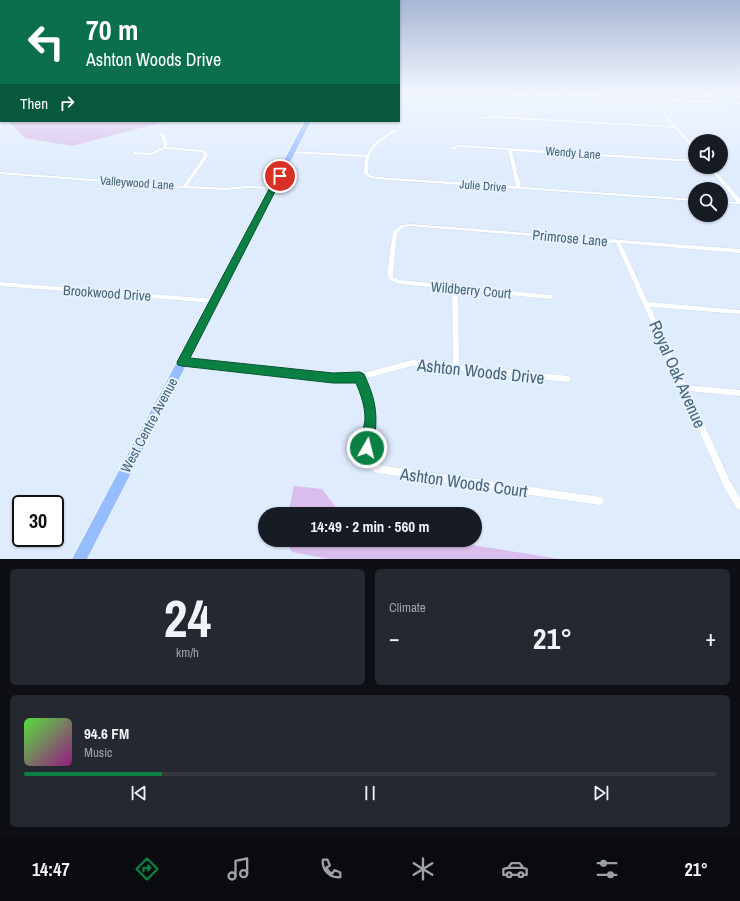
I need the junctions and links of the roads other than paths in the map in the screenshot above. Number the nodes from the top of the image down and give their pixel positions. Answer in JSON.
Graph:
{"nodes":[{"id":1,"x":533,"y":119,"type":"edge"},
{"id":2,"x":668,"y":119,"type":"edge"},
{"id":3,"x":307,"y":122,"type":"edge"},
{"id":4,"x":675,"y":127,"type":"junction"},
{"id":5,"x":395,"y":130,"type":"dead end"},
{"id":6,"x":162,"y":134,"type":"dead end"},
{"id":7,"x":688,"y":141,"type":"edge"},
{"id":8,"x":165,"y":148,"type":"junction"},
{"id":9,"x":451,"y":148,"type":"dead end"},
{"id":10,"x":510,"y":150,"type":"junction"},
{"id":11,"x":292,"y":152,"type":"junction"},
{"id":12,"x":134,"y":153,"type":"dead end"},
{"id":13,"x":367,"y":156,"type":"junction"},
{"id":14,"x":688,"y":161,"type":"edge"},
{"id":15,"x":0,"y":173,"type":"edge"},
{"id":16,"x":716,"y":174,"type":"edge"},
{"id":17,"x":184,"y":186,"type":"junction"},
{"id":18,"x":274,"y":188,"type":"junction"},
{"id":19,"x":519,"y":188,"type":"junction"},
{"id":20,"x":688,"y":200,"type":"edge"},
{"id":21,"x":728,"y":202,"type":"edge"},
{"id":22,"x":740,"y":202,"type":"edge"},
{"id":23,"x":618,"y":242,"type":"junction"},
{"id":24,"x":740,"y":251,"type":"edge"},
{"id":25,"x":393,"y":279,"type":"joint"},
{"id":26,"x":0,"y":284,"type":"edge"},
{"id":27,"x":455,"y":289,"type":"junction"},
{"id":28,"x":550,"y":297,"type":"dead end"},
{"id":29,"x":214,"y":301,"type":"junction"},
{"id":30,"x":646,"y":304,"type":"junction"},
{"id":31,"x":740,"y":312,"type":"edge"},
{"id":32,"x":182,"y":362,"type":"junction"},
{"id":33,"x":456,"y":368,"type":"junction"},
{"id":34,"x":360,"y":377,"type":"junction"},
{"id":35,"x":568,"y":379,"type":"dead end"},
{"id":36,"x":685,"y":388,"type":"junction"},
{"id":37,"x":740,"y":394,"type":"edge"},
{"id":38,"x":600,"y":501,"type":"dead end"},
{"id":39,"x":740,"y":506,"type":"edge"},
{"id":40,"x":79,"y":559,"type":"edge"}],
"edges":[{"from":1,"to":4,"type":"street"},
{"from":2,"to":4,"type":"street"},
{"from":3,"to":11,"type":"main road","name":"West Centre Avenue"},
{"from":4,"to":7,"type":"street"},
{"from":5,"to":13,"type":"street"},
{"from":6,"to":8,"type":"street"},
{"from":8,"to":12,"type":"street"},
{"from":8,"to":17,"type":"street"},
{"from":9,"to":10,"type":"street","name":"Wendy Lane"},
{"from":10,"to":14,"type":"street","name":"Wendy Lane"},
{"from":10,"to":19,"type":"street"},
{"from":11,"to":13,"type":"street"},
{"from":11,"to":18,"type":"main road","name":"West Centre Avenue"},
{"from":13,"to":19,"type":"street","name":"Julie Drive"},
{"from":15,"to":17,"type":"street","name":"Valleywood Lane"},
{"from":16,"to":22,"type":"street"},
{"from":17,"to":18,"type":"street","name":"Valleywood Lane"},
{"from":18,"to":29,"type":"main road","name":"West Centre Avenue"},
{"from":19,"to":20,"type":"street","name":"Julie Drive"},
{"from":21,"to":22,"type":"street"},
{"from":23,"to":24,"type":"street","name":"Primrose Lane"},
{"from":23,"to":25,"type":"street","name":"Primrose Lane"},
{"from":23,"to":30,"type":"street","name":"Royal Oak Avenue"},
{"from":25,"to":27,"type":"street","name":"Wildberry Court"},
{"from":26,"to":29,"type":"street","name":"Brookwood Drive"},
{"from":27,"to":28,"type":"street","name":"Wildberry Court"},
{"from":27,"to":33,"type":"street"},
{"from":29,"to":32,"type":"main road","name":"West Centre Avenue"},
{"from":30,"to":31,"type":"street"},
{"from":30,"to":36,"type":"street","name":"Royal Oak Avenue"},
{"from":32,"to":34,"type":"street","name":"Ashton Woods Drive"},
{"from":32,"to":40,"type":"main road","name":"West Centre Avenue"},
{"from":33,"to":34,"type":"street","name":"Ashton Woods Drive"},
{"from":33,"to":35,"type":"street","name":"Ashton Woods Drive"},
{"from":34,"to":38,"type":"street","name":"Ashton Woods Court"},
{"from":36,"to":37,"type":"street"},
{"from":36,"to":39,"type":"street","name":"Royal Oak Avenue"}]}
